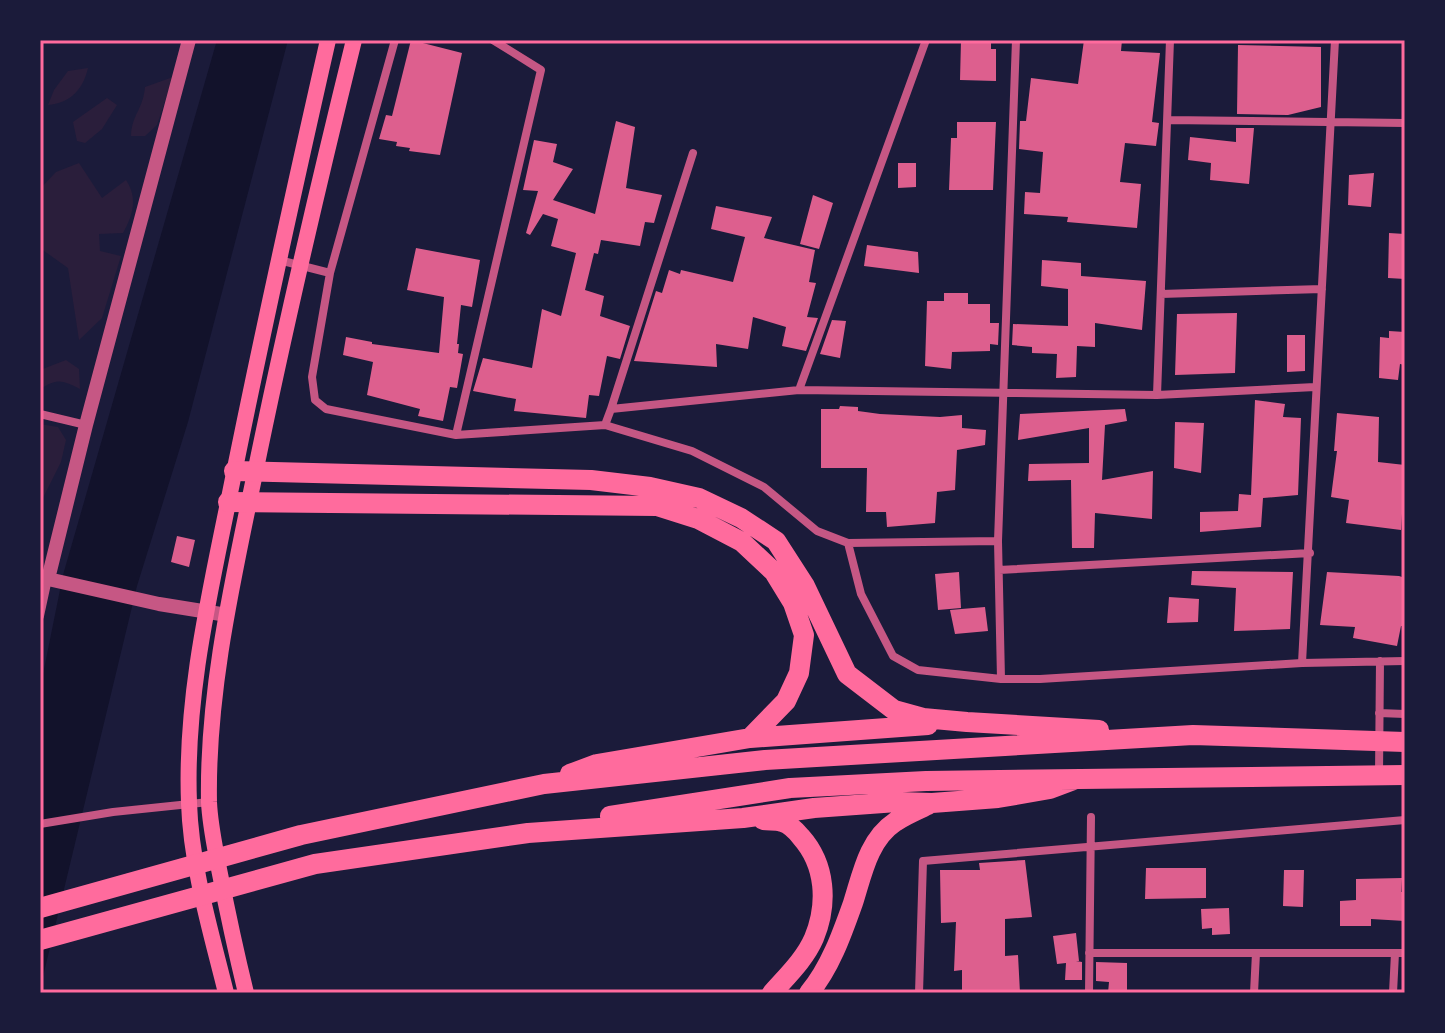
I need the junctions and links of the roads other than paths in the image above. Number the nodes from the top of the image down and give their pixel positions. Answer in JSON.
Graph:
{"nodes":[{"id":1,"x":189,"y":40,"type":"edge"},
{"id":2,"x":328,"y":40,"type":"edge"},
{"id":3,"x":354,"y":40,"type":"edge"},
{"id":4,"x":395,"y":40,"type":"edge"},
{"id":5,"x":493,"y":40,"type":"edge"},
{"id":6,"x":926,"y":40,"type":"edge"},
{"id":7,"x":1016,"y":40,"type":"edge"},
{"id":8,"x":1170,"y":40,"type":"edge"},
{"id":9,"x":1335,"y":40,"type":"edge"},
{"id":10,"x":1168,"y":120,"type":"junction"},
{"id":11,"x":1331,"y":121,"type":"junction"},
{"id":12,"x":1405,"y":123,"type":"edge"},
{"id":13,"x":693,"y":153,"type":"dead end"},
{"id":14,"x":279,"y":260,"type":"junction"},
{"id":15,"x":299,"y":265,"type":"junction"},
{"id":16,"x":330,"y":273,"type":"junction"},
{"id":17,"x":1322,"y":289,"type":"junction"},
{"id":18,"x":1161,"y":294,"type":"junction"},
{"id":19,"x":1315,"y":387,"type":"junction"},
{"id":20,"x":799,"y":390,"type":"junction"},
{"id":21,"x":1003,"y":393,"type":"junction"},
{"id":22,"x":1157,"y":395,"type":"junction"},
{"id":23,"x":611,"y":409,"type":"junction"},
{"id":24,"x":40,"y":414,"type":"edge"},
{"id":25,"x":86,"y":425,"type":"junction"},
{"id":26,"x":605,"y":425,"type":"junction"},
{"id":27,"x":456,"y":435,"type":"junction"},
{"id":28,"x":234,"y":471,"type":"junction"},
{"id":29,"x":255,"y":471,"type":"junction"},
{"id":30,"x":228,"y":502,"type":"junction"},
{"id":31,"x":249,"y":502,"type":"junction"},
{"id":32,"x":998,"y":541,"type":"junction"},
{"id":33,"x":848,"y":543,"type":"junction"},
{"id":34,"x":1310,"y":553,"type":"junction"},
{"id":35,"x":999,"y":570,"type":"junction"},
{"id":36,"x":54,"y":581,"type":"junction"},
{"id":37,"x":41,"y":610,"type":"edge"},
{"id":38,"x":205,"y":610,"type":"junction"},
{"id":39,"x":227,"y":615,"type":"junction"},
{"id":40,"x":1380,"y":661,"type":"junction"},
{"id":41,"x":1405,"y":661,"type":"edge"},
{"id":42,"x":1302,"y":663,"type":"junction"},
{"id":43,"x":1001,"y":679,"type":"junction"},
{"id":44,"x":1379,"y":713,"type":"junction"},
{"id":45,"x":1405,"y":714,"type":"edge"},
{"id":46,"x":967,"y":722,"type":"junction"},
{"id":47,"x":1193,"y":735,"type":"junction"},
{"id":48,"x":750,"y":738,"type":"junction"},
{"id":49,"x":1380,"y":741,"type":"junction"},
{"id":50,"x":1405,"y":742,"type":"edge"},
{"id":51,"x":1379,"y":775,"type":"junction"},
{"id":52,"x":1405,"y":775,"type":"edge"},
{"id":53,"x":1074,"y":780,"type":"junction"},
{"id":54,"x":544,"y":784,"type":"junction"},
{"id":55,"x":209,"y":802,"type":"junction"},
{"id":56,"x":189,"y":803,"type":"junction"},
{"id":57,"x":932,"y":803,"type":"junction"},
{"id":58,"x":1091,"y":817,"type":"dead end"},
{"id":59,"x":743,"y":818,"type":"junction"},
{"id":60,"x":1405,"y":820,"type":"edge"},
{"id":61,"x":40,"y":824,"type":"edge"},
{"id":62,"x":528,"y":833,"type":"junction"},
{"id":63,"x":1091,"y":847,"type":"junction"},
{"id":64,"x":40,"y":908,"type":"edge"},
{"id":65,"x":40,"y":940,"type":"edge"},
{"id":66,"x":1089,"y":953,"type":"junction"},
{"id":67,"x":1256,"y":953,"type":"junction"},
{"id":68,"x":1400,"y":953,"type":"edge"},
{"id":69,"x":226,"y":993,"type":"edge"},
{"id":70,"x":246,"y":993,"type":"edge"},
{"id":71,"x":772,"y":993,"type":"edge"},
{"id":72,"x":809,"y":993,"type":"edge"},
{"id":73,"x":919,"y":993,"type":"edge"},
{"id":74,"x":1089,"y":993,"type":"edge"},
{"id":75,"x":1254,"y":993,"type":"edge"},
{"id":76,"x":1393,"y":993,"type":"edge"}],
"edges":[{"from":1,"to":25,"type":"street"},
{"from":2,"to":14,"type":"main road"},
{"from":3,"to":15,"type":"main road"},
{"from":4,"to":16,"type":"street"},
{"from":5,"to":27,"type":"street"},
{"from":6,"to":20,"type":"street"},
{"from":7,"to":21,"type":"street"},
{"from":8,"to":10,"type":"street"},
{"from":9,"to":11,"type":"street"},
{"from":10,"to":11,"type":"street"},
{"from":10,"to":18,"type":"street"},
{"from":11,"to":12,"type":"street"},
{"from":11,"to":17,"type":"street"},
{"from":13,"to":23,"type":"street"},
{"from":14,"to":15,"type":"street"},
{"from":14,"to":28,"type":"main road"},
{"from":15,"to":16,"type":"street"},
{"from":15,"to":29,"type":"main road"},
{"from":16,"to":27,"type":"street"},
{"from":17,"to":18,"type":"street"},
{"from":17,"to":19,"type":"street"},
{"from":18,"to":22,"type":"street"},
{"from":19,"to":22,"type":"street"},
{"from":19,"to":34,"type":"street"},
{"from":20,"to":21,"type":"street"},
{"from":20,"to":23,"type":"street"},
{"from":21,"to":22,"type":"street"},
{"from":21,"to":32,"type":"street"},
{"from":23,"to":26,"type":"street"},
{"from":24,"to":25,"type":"street"},
{"from":25,"to":36,"type":"street"},
{"from":26,"to":27,"type":"street"},
{"from":26,"to":33,"type":"street"},
{"from":28,"to":29,"type":"main road"},
{"from":28,"to":30,"type":"main road"},
{"from":29,"to":31,"type":"main road"},
{"from":29,"to":46,"type":"main road"},
{"from":30,"to":31,"type":"main road"},
{"from":30,"to":38,"type":"main road"},
{"from":31,"to":39,"type":"main road"},
{"from":31,"to":48,"type":"main road"},
{"from":32,"to":33,"type":"street"},
{"from":32,"to":35,"type":"street"},
{"from":33,"to":43,"type":"street"},
{"from":34,"to":35,"type":"street"},
{"from":34,"to":42,"type":"street"},
{"from":35,"to":43,"type":"street"},
{"from":36,"to":37,"type":"street"},
{"from":36,"to":38,"type":"street"},
{"from":38,"to":39,"type":"street"},
{"from":38,"to":56,"type":"main road"},
{"from":39,"to":55,"type":"main road"},
{"from":40,"to":41,"type":"street"},
{"from":40,"to":42,"type":"street"},
{"from":40,"to":44,"type":"street"},
{"from":42,"to":43,"type":"street"},
{"from":44,"to":45,"type":"street"},
{"from":44,"to":49,"type":"street"},
{"from":46,"to":47,"type":"main road"},
{"from":46,"to":48,"type":"main road"},
{"from":47,"to":49,"type":"main road"},
{"from":47,"to":54,"type":"main road"},
{"from":48,"to":54,"type":"main road"},
{"from":49,"to":50,"type":"main road"},
{"from":49,"to":51,"type":"street"},
{"from":51,"to":52,"type":"main road"},
{"from":51,"to":53,"type":"main road"},
{"from":53,"to":57,"type":"main road"},
{"from":53,"to":62,"type":"main road"},
{"from":54,"to":64,"type":"main road"},
{"from":55,"to":56,"type":"street"},
{"from":55,"to":70,"type":"main road"},
{"from":56,"to":61,"type":"street"},
{"from":56,"to":69,"type":"main road"},
{"from":57,"to":59,"type":"main road"},
{"from":57,"to":72,"type":"main road"},
{"from":58,"to":63,"type":"street"},
{"from":59,"to":62,"type":"main road"},
{"from":59,"to":71,"type":"main road"},
{"from":60,"to":63,"type":"street"},
{"from":62,"to":65,"type":"main road"},
{"from":63,"to":66,"type":"street"},
{"from":63,"to":73,"type":"street"},
{"from":66,"to":67,"type":"street"},
{"from":66,"to":74,"type":"street"},
{"from":67,"to":68,"type":"street"},
{"from":67,"to":75,"type":"street"},
{"from":68,"to":76,"type":"street"}]}
